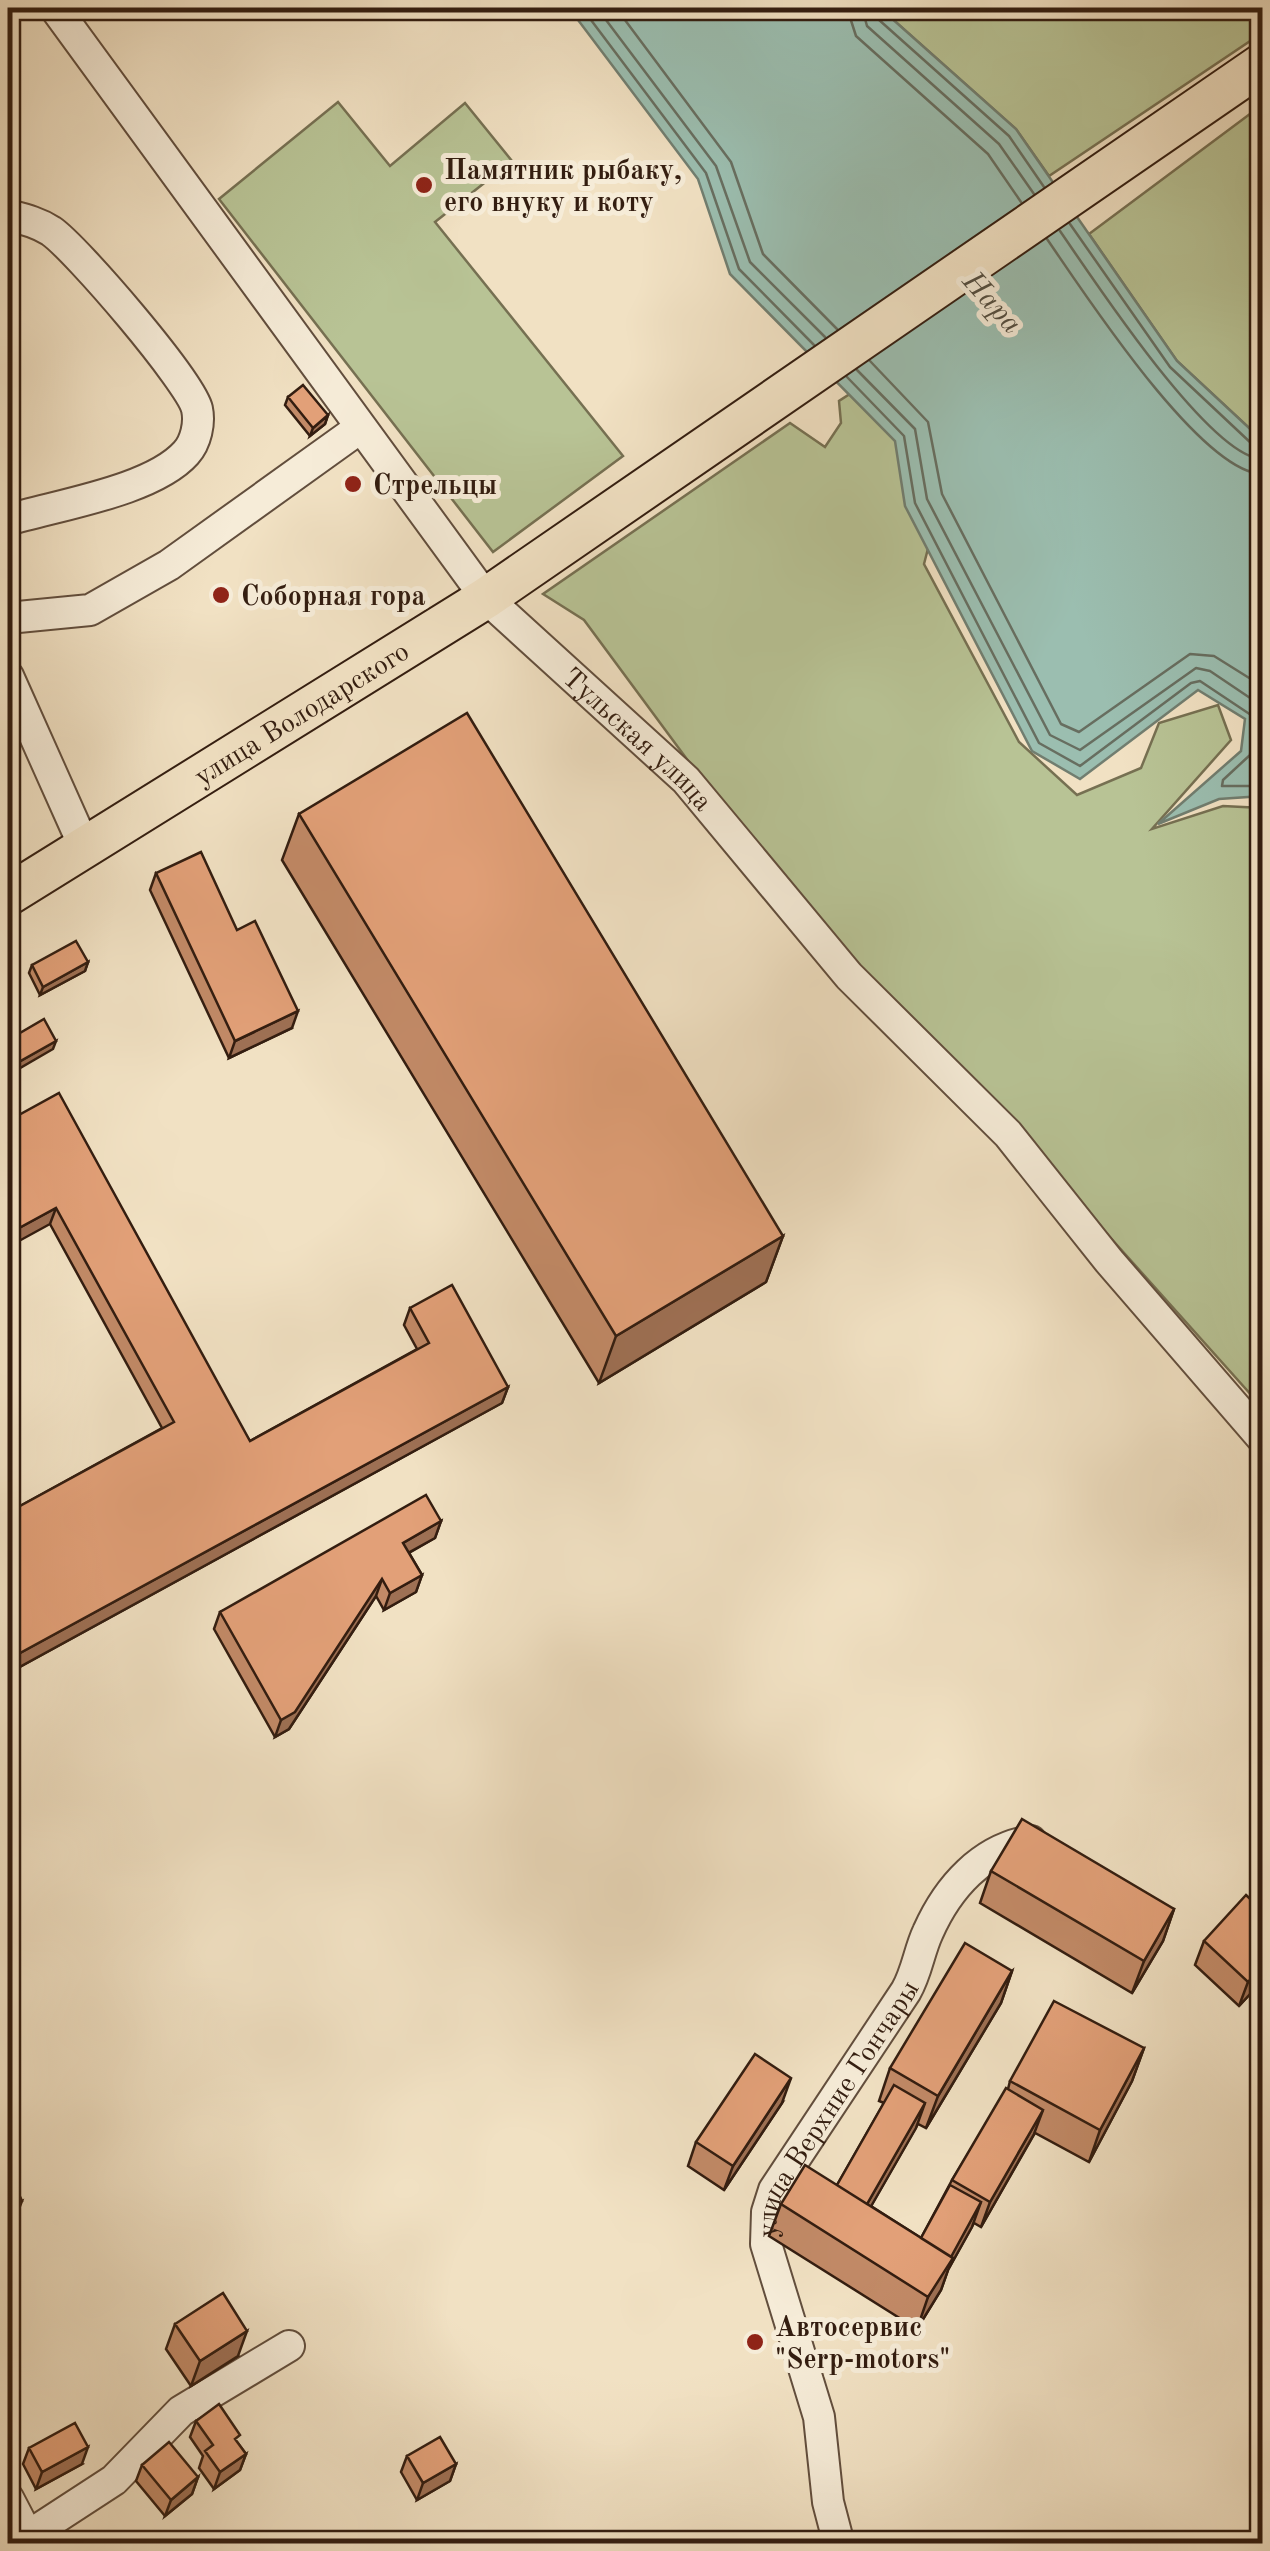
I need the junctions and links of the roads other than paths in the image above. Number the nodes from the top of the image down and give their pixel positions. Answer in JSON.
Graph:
{"nodes":[{"id":1,"x":55,"y":8,"type":"edge"},
{"id":2,"x":1262,"y":64,"type":"edge"},
{"id":3,"x":8,"y":215,"type":"edge"},
{"id":4,"x":360,"y":428,"type":"junction"},
{"id":5,"x":8,"y":520,"type":"edge"},
{"id":6,"x":486,"y":598,"type":"junction"},
{"id":7,"x":8,"y":618,"type":"edge"},
{"id":8,"x":8,"y":676,"type":"edge"},
{"id":9,"x":84,"y":846,"type":"junction"},
{"id":10,"x":8,"y":895,"type":"edge"},
{"id":11,"x":1262,"y":1438,"type":"edge"},
{"id":12,"x":1030,"y":1841,"type":"edge"},
{"id":13,"x":288,"y":2346,"type":"dead end"},
{"id":14,"x":8,"y":2498,"type":"edge"},
{"id":15,"x":30,"y":2540,"type":"edge"},
{"id":16,"x":839,"y":2544,"type":"edge"}],
"edges":[{"from":1,"to":4,"type":"street","name":"Тульская улица"},
{"from":2,"to":6,"type":"main road","name":"улица Володарского"},
{"from":3,"to":5,"type":"street"},
{"from":4,"to":6,"type":"street","name":"Тульская улица"},
{"from":4,"to":7,"type":"street"},
{"from":6,"to":9,"type":"main road","name":"улица Володарского"},
{"from":6,"to":11,"type":"street","name":"Тульская улица"},
{"from":8,"to":9,"type":"street"},
{"from":9,"to":10,"type":"main road","name":"улица Володарского"},
{"from":12,"to":16,"type":"street","name":"улица Верхние Гончары"},
{"from":13,"to":15,"type":"street"},
{"from":14,"to":15,"type":"street"}]}
